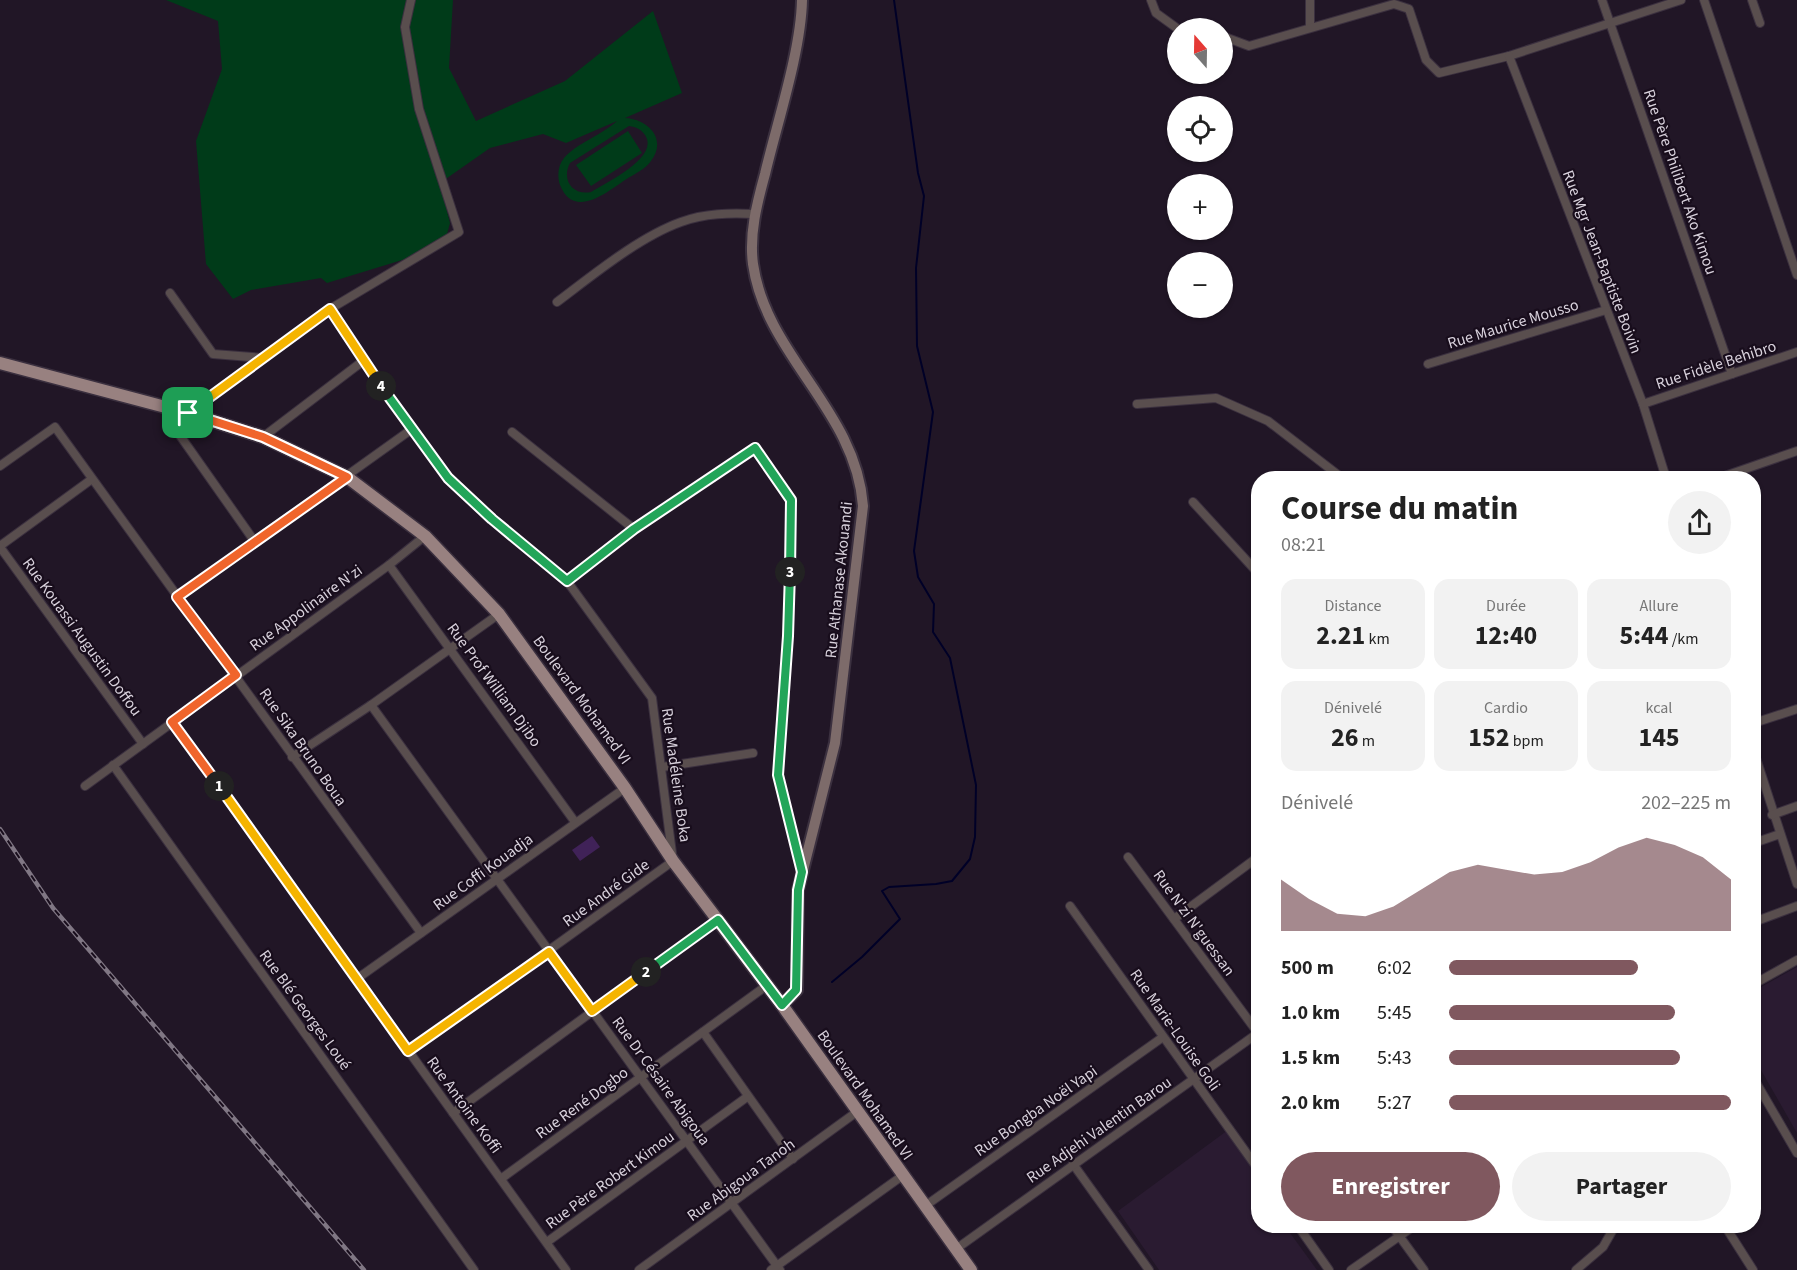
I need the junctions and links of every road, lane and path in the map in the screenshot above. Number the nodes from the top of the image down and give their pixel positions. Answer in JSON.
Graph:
{"nodes":[{"id":1,"x":411,"y":0,"type":"edge"},
{"id":2,"x":802,"y":0,"type":"edge"},
{"id":3,"x":1151,"y":0,"type":"edge"},
{"id":4,"x":1310,"y":0,"type":"edge"},
{"id":5,"x":1602,"y":0,"type":"edge"},
{"id":6,"x":1681,"y":0,"type":"edge"},
{"id":7,"x":1704,"y":0,"type":"edge"},
{"id":8,"x":1752,"y":0,"type":"edge"},
{"id":9,"x":1167,"y":22,"type":"edge"},
{"id":10,"x":1760,"y":23,"type":"dead end"},
{"id":11,"x":1611,"y":25,"type":"junction"},
{"id":12,"x":1310,"y":27,"type":"junction"},
{"id":13,"x":1233,"y":40,"type":"edge"},
{"id":14,"x":1509,"y":56,"type":"junction"},
{"id":15,"x":755,"y":214,"type":"junction"},
{"id":16,"x":1797,"y":275,"type":"edge"},
{"id":17,"x":170,"y":293,"type":"dead end"},
{"id":18,"x":557,"y":302,"type":"dead end"},
{"id":19,"x":330,"y":309,"type":"junction"},
{"id":20,"x":1606,"y":310,"type":"junction"},
{"id":21,"x":1797,"y":352,"type":"edge"},
{"id":22,"x":264,"y":358,"type":"junction"},
{"id":23,"x":363,"y":361,"type":"junction"},
{"id":24,"x":0,"y":363,"type":"edge"},
{"id":25,"x":1428,"y":364,"type":"dead end"},
{"id":26,"x":1732,"y":374,"type":"junction"},
{"id":27,"x":1137,"y":404,"type":"dead end"},
{"id":28,"x":1643,"y":404,"type":"junction"},
{"id":29,"x":188,"y":413,"type":"junction"},
{"id":30,"x":174,"y":427,"type":"dead end"},
{"id":31,"x":412,"y":429,"type":"junction"},
{"id":32,"x":512,"y":432,"type":"dead end"},
{"id":33,"x":263,"y":437,"type":"junction"},
{"id":34,"x":1797,"y":451,"type":"edge"},
{"id":35,"x":0,"y":466,"type":"edge"},
{"id":36,"x":1333,"y":471,"type":"edge"},
{"id":37,"x":1664,"y":471,"type":"edge"},
{"id":38,"x":1739,"y":471,"type":"edge"},
{"id":39,"x":347,"y":477,"type":"junction"},
{"id":40,"x":92,"y":479,"type":"junction"},
{"id":41,"x":1192,"y":502,"type":"dead end"},
{"id":42,"x":634,"y":529,"type":"junction"},
{"id":43,"x":425,"y":536,"type":"junction"},
{"id":44,"x":255,"y":542,"type":"junction"},
{"id":45,"x":0,"y":547,"type":"edge"},
{"id":46,"x":389,"y":565,"type":"junction"},
{"id":47,"x":1251,"y":565,"type":"edge"},
{"id":48,"x":567,"y":581,"type":"junction"},
{"id":49,"x":177,"y":597,"type":"junction"},
{"id":50,"x":499,"y":614,"type":"junction"},
{"id":51,"x":450,"y":648,"type":"junction"},
{"id":52,"x":236,"y":675,"type":"junction"},
{"id":53,"x":371,"y":705,"type":"junction"},
{"id":54,"x":1797,"y":709,"type":"edge"},
{"id":55,"x":1761,"y":721,"type":"edge"},
{"id":56,"x":172,"y":722,"type":"junction"},
{"id":57,"x":143,"y":744,"type":"junction"},
{"id":58,"x":753,"y":753,"type":"dead end"},
{"id":59,"x":292,"y":757,"type":"junction"},
{"id":60,"x":113,"y":765,"type":"junction"},
{"id":61,"x":662,"y":767,"type":"junction"},
{"id":62,"x":1761,"y":778,"type":"edge"},
{"id":63,"x":85,"y":786,"type":"dead end"},
{"id":64,"x":625,"y":788,"type":"junction"},
{"id":65,"x":1797,"y":806,"type":"edge"},
{"id":66,"x":1772,"y":815,"type":"junction"},
{"id":67,"x":575,"y":822,"type":"junction"},
{"id":68,"x":1780,"y":834,"type":"junction"},
{"id":69,"x":1761,"y":841,"type":"edge"},
{"id":70,"x":1128,"y":857,"type":"dead end"},
{"id":71,"x":673,"y":861,"type":"junction"},
{"id":72,"x":1251,"y":862,"type":"edge"},
{"id":73,"x":802,"y":872,"type":"junction"},
{"id":74,"x":497,"y":879,"type":"junction"},
{"id":75,"x":1797,"y":884,"type":"edge"},
{"id":76,"x":1070,"y":906,"type":"dead end"},
{"id":77,"x":1797,"y":906,"type":"edge"},
{"id":78,"x":1174,"y":919,"type":"junction"},
{"id":79,"x":1761,"y":919,"type":"edge"},
{"id":80,"x":718,"y":920,"type":"junction"},
{"id":81,"x":422,"y":933,"type":"junction"},
{"id":82,"x":549,"y":952,"type":"junction"},
{"id":83,"x":1797,"y":960,"type":"edge"},
{"id":84,"x":358,"y":978,"type":"junction"},
{"id":85,"x":1761,"y":980,"type":"edge"},
{"id":86,"x":766,"y":986,"type":"junction"},
{"id":87,"x":782,"y":1005,"type":"junction"},
{"id":88,"x":592,"y":1011,"type":"junction"},
{"id":89,"x":1251,"y":1024,"type":"edge"},
{"id":90,"x":703,"y":1032,"type":"junction"},
{"id":91,"x":1163,"y":1037,"type":"junction"},
{"id":92,"x":1251,"y":1038,"type":"edge"},
{"id":93,"x":408,"y":1051,"type":"junction"},
{"id":94,"x":641,"y":1077,"type":"junction"},
{"id":95,"x":1193,"y":1080,"type":"junction"},
{"id":96,"x":1761,"y":1091,"type":"edge"},
{"id":97,"x":747,"y":1097,"type":"junction"},
{"id":98,"x":858,"y":1112,"type":"junction"},
{"id":99,"x":453,"y":1113,"type":"junction"},
{"id":100,"x":686,"y":1141,"type":"junction"},
{"id":101,"x":1797,"y":1153,"type":"edge"},
{"id":102,"x":793,"y":1159,"type":"junction"},
{"id":103,"x":1251,"y":1159,"type":"edge"},
{"id":104,"x":1073,"y":1164,"type":"junction"},
{"id":105,"x":902,"y":1176,"type":"junction"},
{"id":106,"x":502,"y":1178,"type":"junction"},
{"id":107,"x":732,"y":1202,"type":"junction"},
{"id":108,"x":925,"y":1206,"type":"junction"},
{"id":109,"x":1303,"y":1233,"type":"edge"},
{"id":110,"x":1398,"y":1233,"type":"edge"},
{"id":111,"x":1404,"y":1233,"type":"edge"},
{"id":112,"x":1611,"y":1233,"type":"edge"},
{"id":113,"x":1729,"y":1233,"type":"edge"},
{"id":114,"x":1400,"y":1236,"type":"junction"},
{"id":115,"x":546,"y":1242,"type":"junction"},
{"id":116,"x":956,"y":1249,"type":"junction"},
{"id":117,"x":776,"y":1269,"type":"edge"},
{"id":118,"x":474,"y":1270,"type":"edge"},
{"id":119,"x":566,"y":1270,"type":"edge"},
{"id":120,"x":639,"y":1270,"type":"edge"},
{"id":121,"x":971,"y":1270,"type":"edge"},
{"id":122,"x":1149,"y":1270,"type":"edge"},
{"id":123,"x":1329,"y":1270,"type":"edge"},
{"id":124,"x":1351,"y":1270,"type":"edge"},
{"id":125,"x":1424,"y":1270,"type":"edge"},
{"id":126,"x":1576,"y":1270,"type":"edge"},
{"id":127,"x":1753,"y":1270,"type":"edge"}],
"edges":[{"from":1,"to":19,"type":"street"},
{"from":2,"to":15,"type":"street","name":"Rue Athanase Akouandi"},
{"from":3,"to":9,"type":"street"},
{"from":4,"to":12,"type":"street"},
{"from":5,"to":11,"type":"street","name":"Rue Père Philibert Ako Kimou"},
{"from":6,"to":11,"type":"street"},
{"from":7,"to":16,"type":"street"},
{"from":8,"to":10,"type":"street"},
{"from":11,"to":14,"type":"street"},
{"from":11,"to":26,"type":"street","name":"Rue Père Philibert Ako Kimou"},
{"from":12,"to":13,"type":"street"},
{"from":12,"to":14,"type":"street"},
{"from":14,"to":20,"type":"street","name":"Rue Mgr Jean-Baptiste Boivin"},
{"from":15,"to":18,"type":"street"},
{"from":15,"to":73,"type":"street","name":"Rue Athanase Akouandi"},
{"from":17,"to":22,"type":"street"},
{"from":19,"to":22,"type":"street"},
{"from":19,"to":23,"type":"street","name":"Rue Madéleine Boka"},
{"from":20,"to":25,"type":"street","name":"Rue Maurice Mousso"},
{"from":20,"to":28,"type":"street","name":"Rue Mgr Jean-Baptiste Boivin"},
{"from":21,"to":26,"type":"street","name":"Rue Fidèle Behibro"},
{"from":22,"to":29,"type":"street"},
{"from":23,"to":31,"type":"street","name":"Rue Madéleine Boka"},
{"from":23,"to":33,"type":"street"},
{"from":24,"to":29,"type":"main road","name":"Boulevard Mohamed VI"},
{"from":26,"to":28,"type":"street","name":"Rue Fidèle Behibro"},
{"from":27,"to":36,"type":"street"},
{"from":28,"to":37,"type":"street","name":"Rue Mgr Jean-Baptiste Boivin"},
{"from":29,"to":33,"type":"main road","name":"Boulevard Mohamed VI"},
{"from":30,"to":44,"type":"street"},
{"from":31,"to":39,"type":"street"},
{"from":31,"to":48,"type":"street","name":"Rue Madéleine Boka"},
{"from":32,"to":42,"type":"street"},
{"from":33,"to":39,"type":"main road","name":"Boulevard Mohamed VI"},
{"from":34,"to":38,"type":"street"},
{"from":35,"to":40,"type":"street","name":"Rue Sika Bruno Boua"},
{"from":39,"to":43,"type":"main road","name":"Boulevard Mohamed VI"},
{"from":39,"to":44,"type":"street"},
{"from":40,"to":45,"type":"street"},
{"from":40,"to":49,"type":"street","name":"Rue Sika Bruno Boua"},
{"from":41,"to":47,"type":"street"},
{"from":42,"to":48,"type":"street"},
{"from":42,"to":73,"type":"street"},
{"from":43,"to":46,"type":"street","name":"Rue Appolinaire N'zi"},
{"from":43,"to":50,"type":"main road","name":"Boulevard Mohamed VI"},
{"from":44,"to":49,"type":"street"},
{"from":45,"to":57,"type":"street","name":"Rue Kouassi Augustin Doffou"},
{"from":46,"to":51,"type":"street","name":"Rue Prof William Djibo"},
{"from":46,"to":52,"type":"street","name":"Rue Appolinaire N'zi"},
{"from":48,"to":61,"type":"street","name":"Rue Madéleine Boka"},
{"from":49,"to":52,"type":"street","name":"Rue Sika Bruno Boua"},
{"from":50,"to":51,"type":"street"},
{"from":50,"to":64,"type":"main road","name":"Boulevard Mohamed VI"},
{"from":51,"to":53,"type":"street"},
{"from":51,"to":67,"type":"street","name":"Rue Prof William Djibo"},
{"from":52,"to":56,"type":"street","name":"Rue Appolinaire N'zi"},
{"from":52,"to":59,"type":"street","name":"Rue Sika Bruno Boua"},
{"from":53,"to":59,"type":"street"},
{"from":53,"to":74,"type":"street","name":"Rue Dr Césaire Abigoua"},
{"from":54,"to":55,"type":"street"},
{"from":56,"to":57,"type":"street","name":"Rue Appolinaire N'zi"},
{"from":56,"to":84,"type":"street","name":"Rue Antoine Koffi"},
{"from":57,"to":60,"type":"street","name":"Rue Appolinaire N'zi"},
{"from":58,"to":61,"type":"street"},
{"from":59,"to":81,"type":"street","name":"Rue Sika Bruno Boua"},
{"from":60,"to":63,"type":"street","name":"Rue Appolinaire N'zi"},
{"from":60,"to":118,"type":"street","name":"Rue Blé Georges Loué"},
{"from":61,"to":71,"type":"street","name":"Rue Madéleine Boka"},
{"from":62,"to":66,"type":"street"},
{"from":64,"to":67,"type":"street","name":"Rue Coffi Kouadja"},
{"from":64,"to":71,"type":"main road","name":"Boulevard Mohamed VI"},
{"from":65,"to":66,"type":"street"},
{"from":66,"to":68,"type":"street"},
{"from":67,"to":74,"type":"street","name":"Rue Coffi Kouadja"},
{"from":68,"to":69,"type":"street"},
{"from":68,"to":75,"type":"street"},
{"from":70,"to":78,"type":"street","name":"Rue N'zi N'guessan"},
{"from":71,"to":80,"type":"main road","name":"Boulevard Mohamed VI"},
{"from":71,"to":82,"type":"street","name":"Rue André Gide"},
{"from":72,"to":78,"type":"street"},
{"from":73,"to":87,"type":"street","name":"Rue Athanase Akouandi"},
{"from":74,"to":81,"type":"street","name":"Rue Coffi Kouadja"},
{"from":74,"to":82,"type":"street","name":"Rue Dr Césaire Abigoua"},
{"from":76,"to":91,"type":"street","name":"Rue Marie-Louise Goli"},
{"from":77,"to":79,"type":"street"},
{"from":78,"to":89,"type":"street","name":"Rue N'zi N'guessan"},
{"from":80,"to":86,"type":"main road","name":"Boulevard Mohamed VI"},
{"from":80,"to":88,"type":"street"},
{"from":81,"to":84,"type":"street","name":"Rue Coffi Kouadja"},
{"from":82,"to":88,"type":"street","name":"Rue Dr Césaire Abigoua"},
{"from":82,"to":93,"type":"street","name":"Rue André Gide"},
{"from":83,"to":85,"type":"street"},
{"from":84,"to":93,"type":"street","name":"Rue Antoine Koffi"},
{"from":86,"to":87,"type":"main road","name":"Boulevard Mohamed VI"},
{"from":86,"to":90,"type":"street","name":"Rue René Dogbo"},
{"from":87,"to":98,"type":"main road","name":"Boulevard Mohamed VI"},
{"from":88,"to":94,"type":"street","name":"Rue Dr Césaire Abigoua"},
{"from":88,"to":99,"type":"street"},
{"from":90,"to":94,"type":"street","name":"Rue René Dogbo"},
{"from":90,"to":97,"type":"street"},
{"from":91,"to":95,"type":"street","name":"Rue Marie-Louise Goli"},
{"from":91,"to":108,"type":"street","name":"Rue Bongba Noël Yapi"},
{"from":92,"to":95,"type":"street","name":"Rue Adjehi Valentin Barou"},
{"from":93,"to":99,"type":"street","name":"Rue Antoine Koffi"},
{"from":94,"to":100,"type":"street","name":"Rue Dr Césaire Abigoua"},
{"from":94,"to":106,"type":"street","name":"Rue René Dogbo"},
{"from":95,"to":103,"type":"street","name":"Rue Marie-Louise Goli"},
{"from":95,"to":104,"type":"street","name":"Rue Adjehi Valentin Barou"},
{"from":96,"to":101,"type":"street"},
{"from":97,"to":100,"type":"street","name":"Rue Père Robert Kimou"},
{"from":97,"to":102,"type":"street"},
{"from":98,"to":102,"type":"street","name":"Rue Abigoua Tanoh"},
{"from":98,"to":105,"type":"main road","name":"Boulevard Mohamed VI"},
{"from":99,"to":106,"type":"street","name":"Rue Antoine Koffi"},
{"from":100,"to":107,"type":"street","name":"Rue Dr Césaire Abigoua"},
{"from":100,"to":115,"type":"street","name":"Rue Père Robert Kimou"},
{"from":102,"to":107,"type":"street","name":"Rue Abigoua Tanoh"},
{"from":104,"to":116,"type":"street","name":"Rue Adjehi Valentin Barou"},
{"from":104,"to":122,"type":"street"},
{"from":105,"to":108,"type":"main road","name":"Boulevard Mohamed VI"},
{"from":105,"to":117,"type":"street"},
{"from":106,"to":115,"type":"street","name":"Rue Antoine Koffi"},
{"from":107,"to":117,"type":"street","name":"Rue Dr Césaire Abigoua"},
{"from":107,"to":120,"type":"street","name":"Rue Abigoua Tanoh"},
{"from":108,"to":116,"type":"main road","name":"Boulevard Mohamed VI"},
{"from":109,"to":123,"type":"street"},
{"from":110,"to":114,"type":"street"},
{"from":111,"to":114,"type":"street"},
{"from":112,"to":126,"type":"street"},
{"from":113,"to":127,"type":"street"},
{"from":114,"to":124,"type":"street"},
{"from":114,"to":125,"type":"street"},
{"from":115,"to":119,"type":"street","name":"Rue Antoine Koffi"},
{"from":116,"to":121,"type":"main road","name":"Boulevard Mohamed VI"}]}
